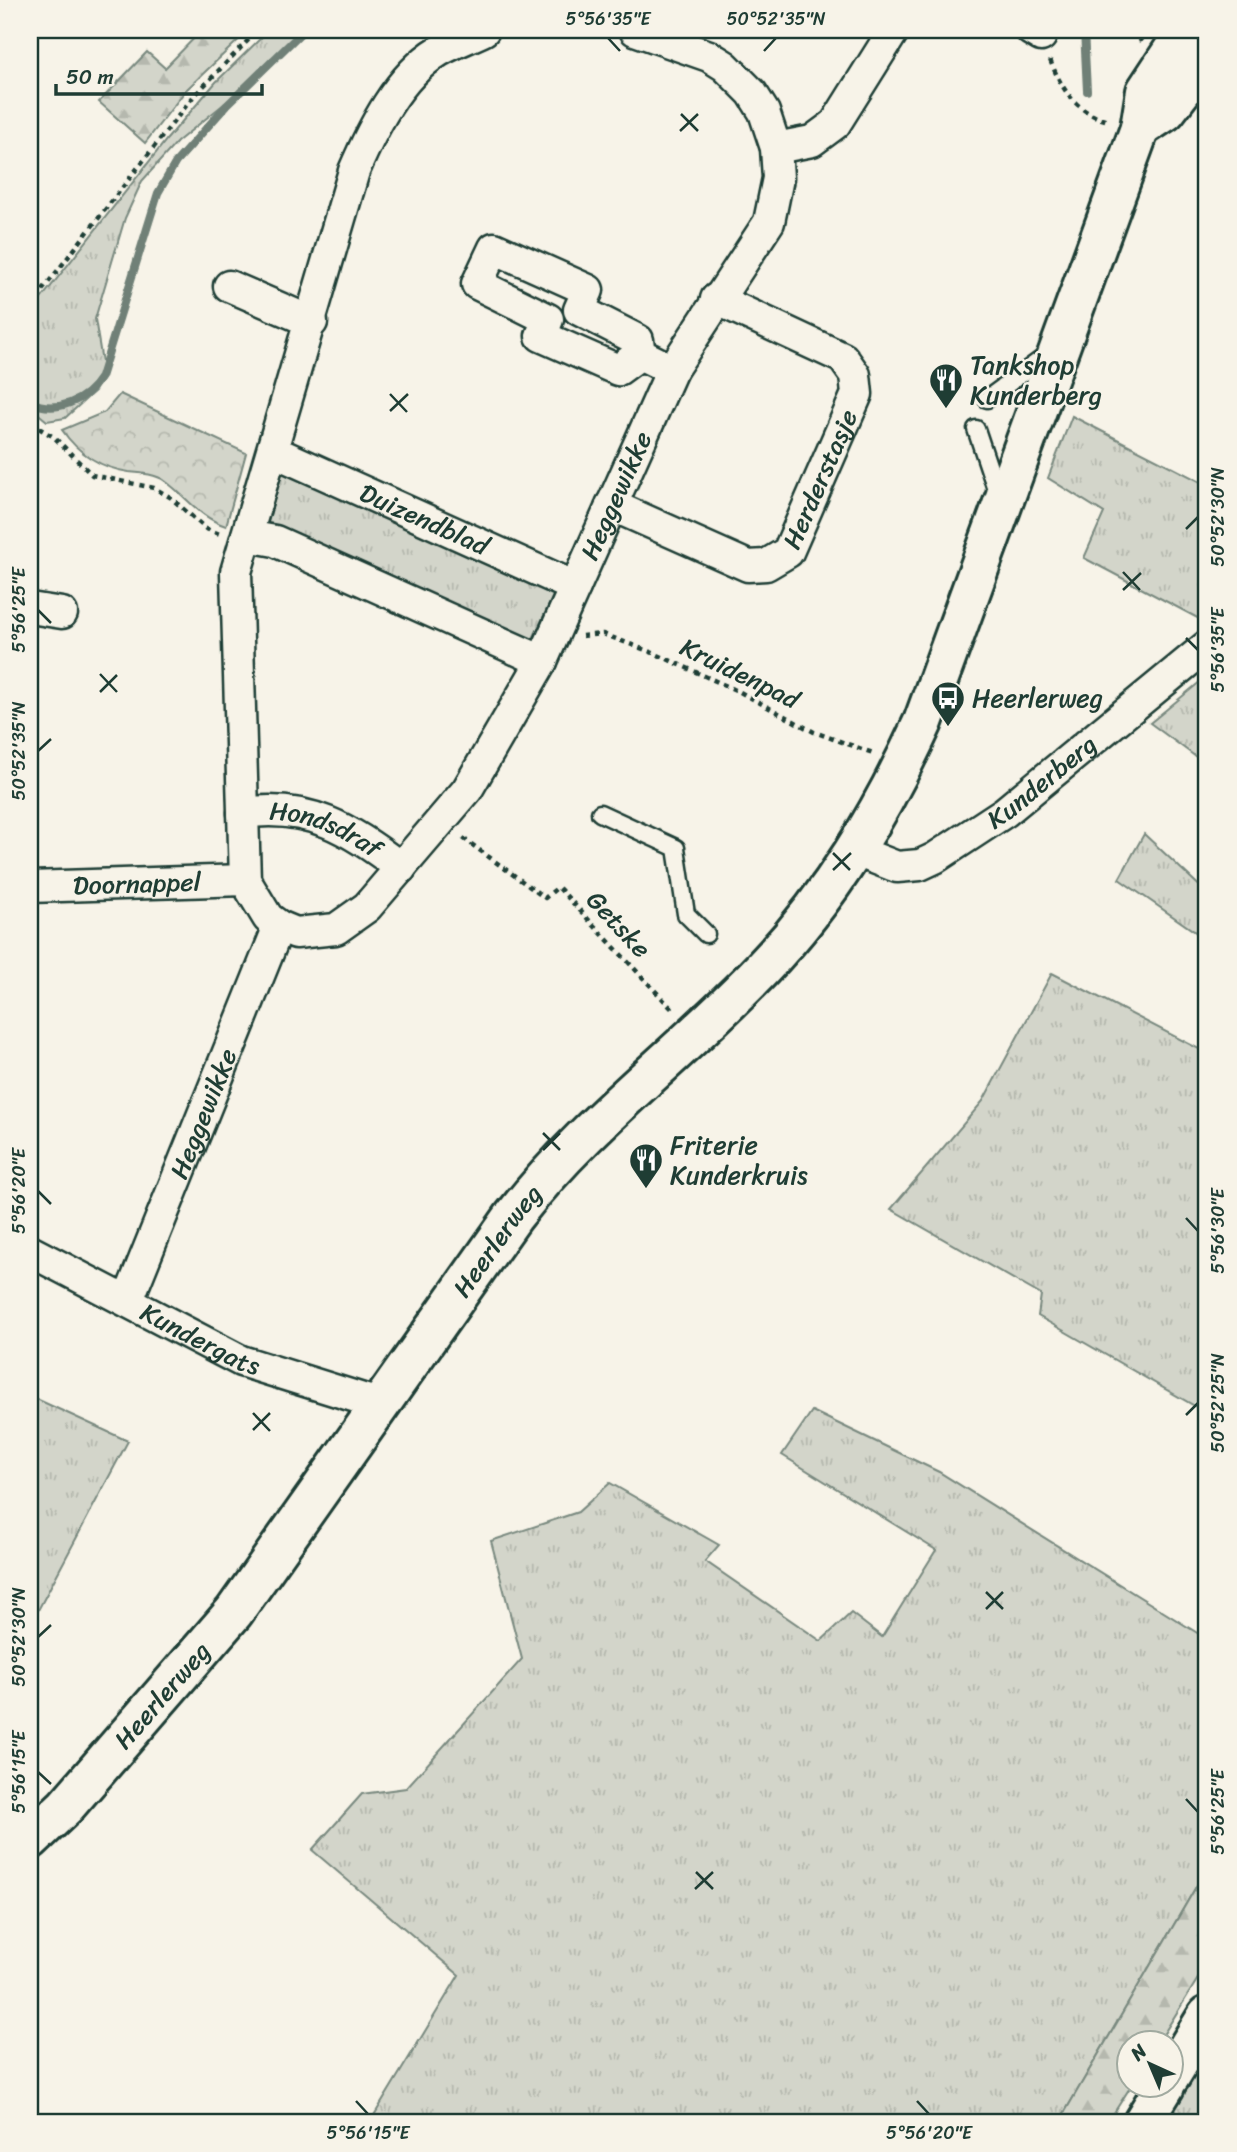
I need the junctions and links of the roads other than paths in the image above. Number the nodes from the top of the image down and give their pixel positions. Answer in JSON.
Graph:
{"nodes":[{"id":1,"x":484,"y":30,"type":"edge"},
{"id":2,"x":637,"y":30,"type":"edge"},
{"id":3,"x":894,"y":30,"type":"edge"},
{"id":4,"x":1193,"y":47,"type":"edge"},
{"id":5,"x":776,"y":149,"type":"junction"},
{"id":6,"x":229,"y":285,"type":"dead end"},
{"id":7,"x":716,"y":299,"type":"junction"},
{"id":8,"x":312,"y":322,"type":"junction"},
{"id":9,"x":1059,"y":346,"type":"junction"},
{"id":10,"x":640,"y":354,"type":"junction"},
{"id":11,"x":672,"y":370,"type":"junction"},
{"id":12,"x":987,"y":399,"type":"dead end"},
{"id":13,"x":976,"y":429,"type":"dead end"},
{"id":14,"x":273,"y":451,"type":"junction"},
{"id":15,"x":611,"y":505,"type":"junction"},
{"id":16,"x":1002,"y":507,"type":"junction"},
{"id":17,"x":247,"y":536,"type":"junction"},
{"id":18,"x":575,"y":587,"type":"junction"},
{"id":19,"x":30,"y":608,"type":"edge"},
{"id":20,"x":62,"y":613,"type":"dead end"},
{"id":21,"x":1207,"y":646,"type":"edge"},
{"id":22,"x":542,"y":661,"type":"junction"},
{"id":23,"x":243,"y":813,"type":"junction"},
{"id":24,"x":600,"y":813,"type":"dead end"},
{"id":25,"x":856,"y":851,"type":"junction"},
{"id":26,"x":401,"y":868,"type":"junction"},
{"id":27,"x":245,"y":880,"type":"junction"},
{"id":28,"x":30,"y":887,"type":"edge"},
{"id":29,"x":279,"y":926,"type":"junction"},
{"id":30,"x":706,"y":934,"type":"dead end"},
{"id":31,"x":30,"y":1251,"type":"edge"},
{"id":32,"x":128,"y":1300,"type":"junction"},
{"id":33,"x":382,"y":1405,"type":"junction"},
{"id":34,"x":30,"y":1840,"type":"edge"},
{"id":35,"x":1207,"y":2016,"type":"edge"},
{"id":36,"x":1184,"y":2055,"type":"edge"},
{"id":37,"x":1156,"y":2100,"type":"edge"},
{"id":38,"x":1143,"y":2122,"type":"edge"}],
"edges":[{"from":1,"to":8,"type":"street"},
{"from":2,"to":5,"type":"street","name":"Heggewikke"},
{"from":3,"to":5,"type":"street"},
{"from":4,"to":9,"type":"main road","name":"Heerlerweg"},
{"from":5,"to":7,"type":"street","name":"Heggewikke"},
{"from":6,"to":8,"type":"street"},
{"from":7,"to":11,"type":"street","name":"Heggewikke"},
{"from":7,"to":15,"type":"street","name":"Herderstasje"},
{"from":8,"to":14,"type":"street"},
{"from":9,"to":12,"type":"lane"},
{"from":9,"to":16,"type":"main road","name":"Heerlerweg"},
{"from":10,"to":10,"type":"street"},
{"from":10,"to":11,"type":"street"},
{"from":11,"to":15,"type":"street","name":"Heggewikke"},
{"from":13,"to":16,"type":"lane"},
{"from":14,"to":17,"type":"street"},
{"from":14,"to":18,"type":"street","name":"Duizendblad"},
{"from":15,"to":18,"type":"street","name":"Heggewikke"},
{"from":16,"to":25,"type":"main road","name":"Heerlerweg"},
{"from":17,"to":22,"type":"street"},
{"from":17,"to":23,"type":"street"},
{"from":18,"to":22,"type":"street","name":"Heggewikke"},
{"from":19,"to":20,"type":"street"},
{"from":21,"to":25,"type":"street","name":"Kunderberg"},
{"from":22,"to":26,"type":"street","name":"Heggewikke"},
{"from":23,"to":26,"type":"street","name":"Hondsdraf"},
{"from":23,"to":27,"type":"street"},
{"from":24,"to":30,"type":"lane"},
{"from":25,"to":33,"type":"main road","name":"Heerlerweg"},
{"from":26,"to":29,"type":"street","name":"Heggewikke"},
{"from":27,"to":28,"type":"street","name":"Doornappel"},
{"from":27,"to":29,"type":"street"},
{"from":29,"to":32,"type":"street","name":"Heggewikke"},
{"from":31,"to":32,"type":"street","name":"Kundergats"},
{"from":32,"to":33,"type":"street","name":"Kundergats"},
{"from":33,"to":34,"type":"main road","name":"Heerlerweg"},
{"from":35,"to":36,"type":"main road"},
{"from":37,"to":38,"type":"main road"}]}
